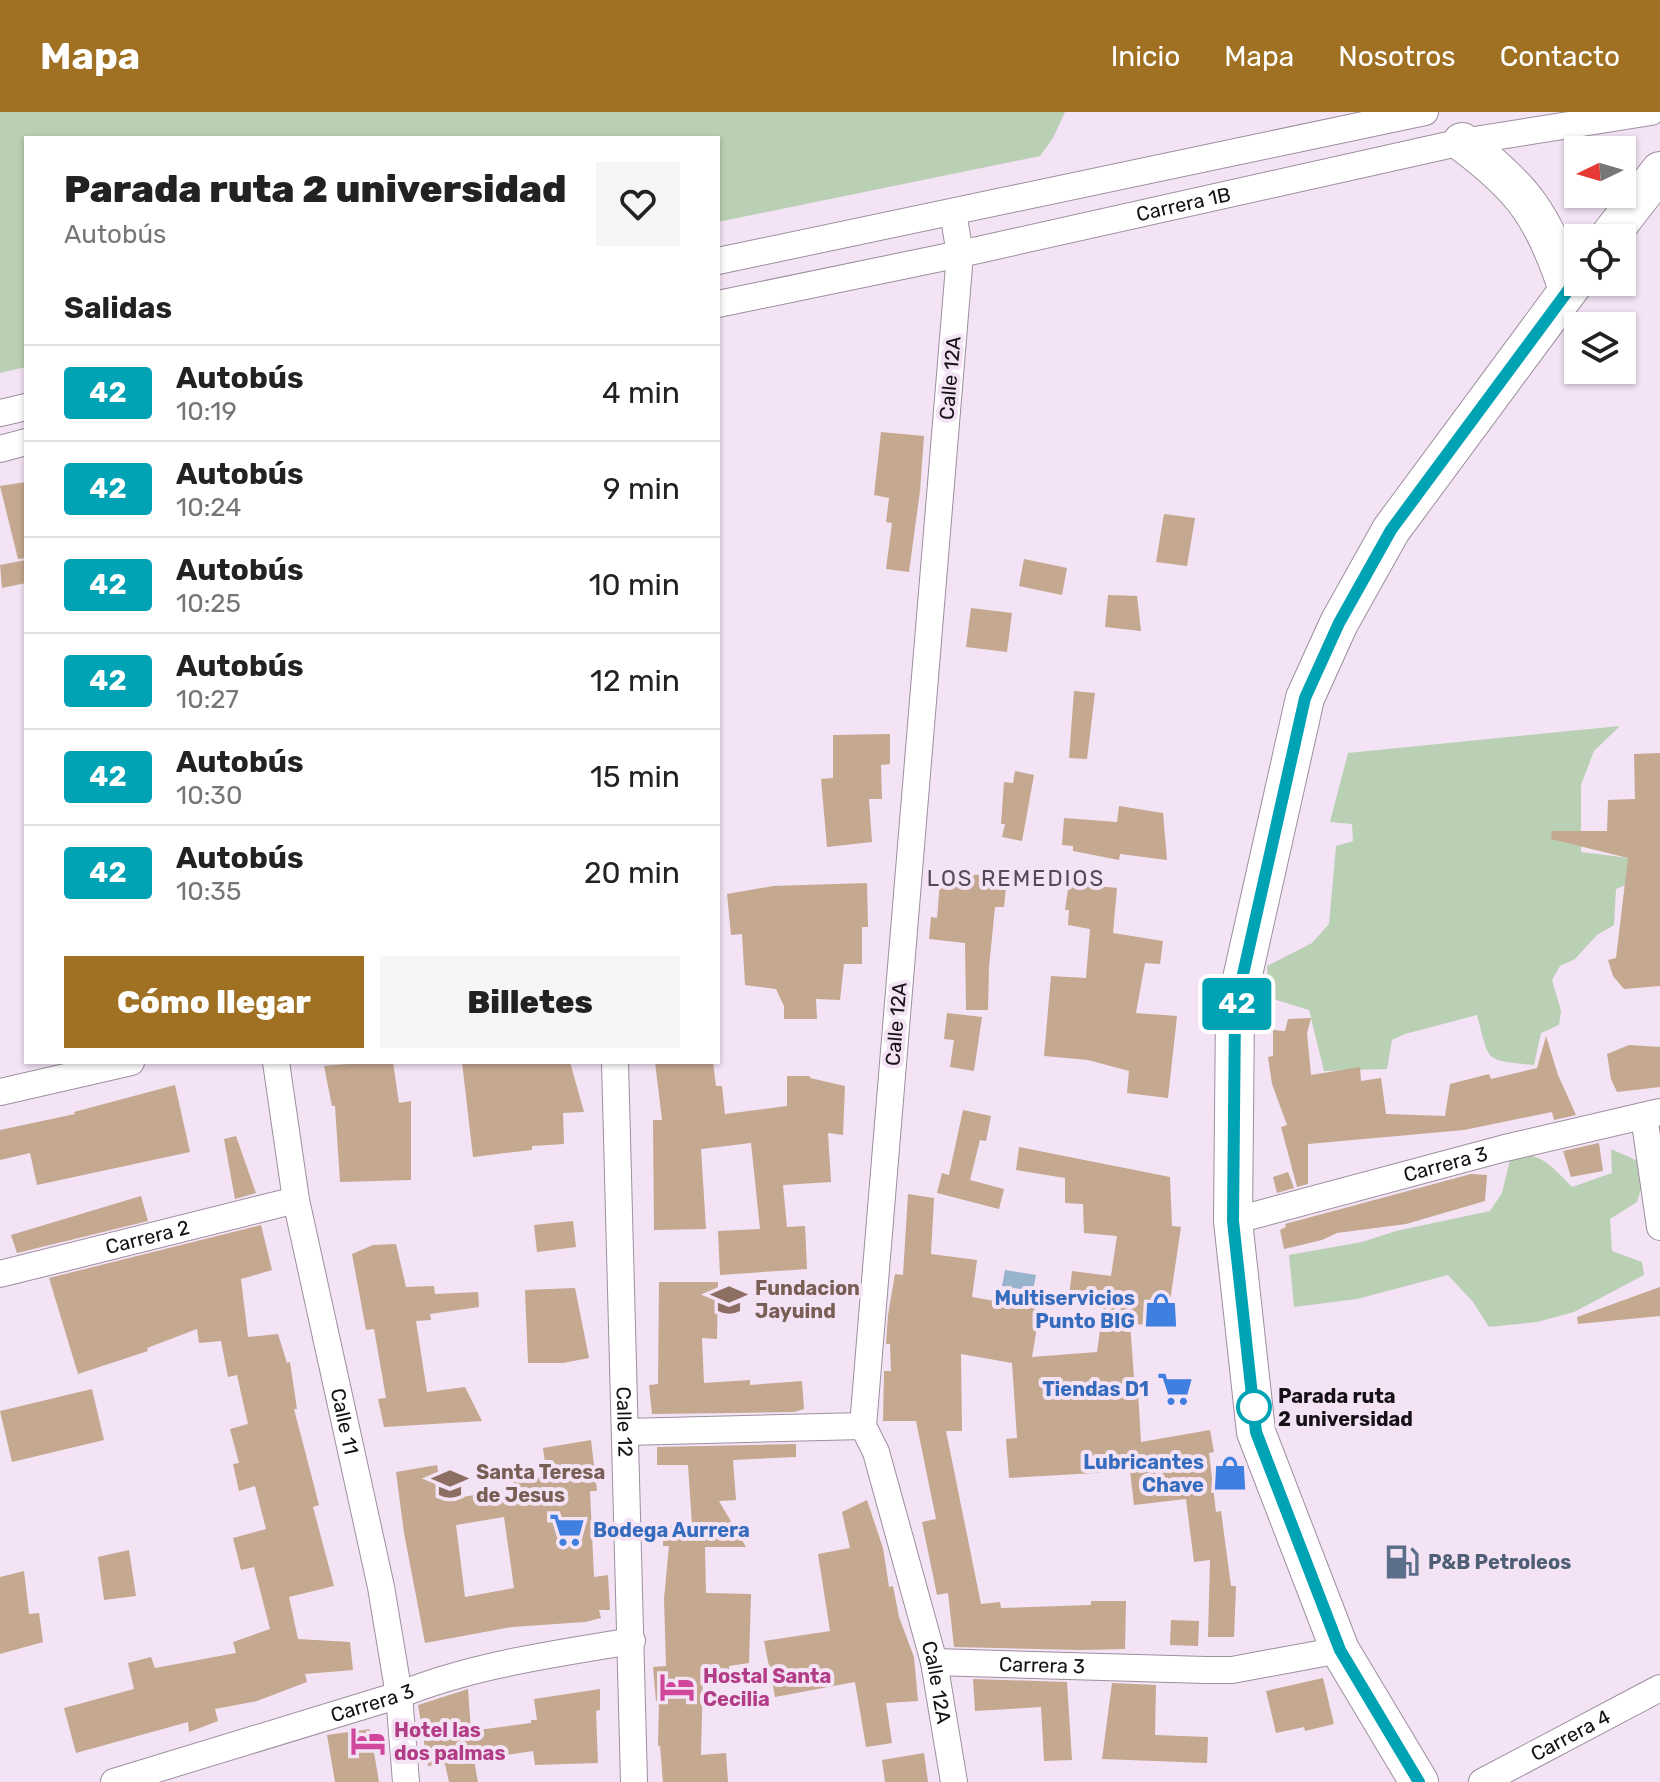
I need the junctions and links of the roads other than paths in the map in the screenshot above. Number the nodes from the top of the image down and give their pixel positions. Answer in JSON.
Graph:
{"nodes":[{"id":1,"x":1425,"y":112,"type":"edge"},
{"id":2,"x":1651,"y":112,"type":"edge"},
{"id":3,"x":1462,"y":142,"type":"junction"},
{"id":4,"x":1660,"y":171,"type":"edge"},
{"id":5,"x":953,"y":212,"type":"junction"},
{"id":6,"x":1619,"y":224,"type":"edge"},
{"id":7,"x":960,"y":254,"type":"junction"},
{"id":8,"x":720,"y":261,"type":"edge"},
{"id":9,"x":1564,"y":267,"type":"edge"},
{"id":10,"x":1564,"y":296,"type":"edge"},
{"id":11,"x":720,"y":304,"type":"edge"},
{"id":12,"x":24,"y":407,"type":"edge"},
{"id":13,"x":0,"y":413,"type":"edge"},
{"id":14,"x":24,"y":443,"type":"edge"},
{"id":15,"x":0,"y":449,"type":"edge"},
{"id":16,"x":122,"y":1064,"type":"edge"},
{"id":17,"x":276,"y":1064,"type":"edge"},
{"id":18,"x":615,"y":1064,"type":"edge"},
{"id":19,"x":0,"y":1092,"type":"edge"},
{"id":20,"x":1652,"y":1114,"type":"edge"},
{"id":21,"x":296,"y":1200,"type":"junction"},
{"id":22,"x":1233,"y":1221,"type":"junction"},
{"id":23,"x":1660,"y":1227,"type":"edge"},
{"id":24,"x":0,"y":1274,"type":"edge"},
{"id":25,"x":863,"y":1426,"type":"junction"},
{"id":26,"x":626,"y":1432,"type":"junction"},
{"id":27,"x":632,"y":1641,"type":"junction"},
{"id":28,"x":1340,"y":1650,"type":"junction"},
{"id":29,"x":934,"y":1662,"type":"junction"},
{"id":30,"x":1660,"y":1688,"type":"edge"},
{"id":31,"x":399,"y":1695,"type":"junction"},
{"id":32,"x":114,"y":1782,"type":"edge"},
{"id":33,"x":406,"y":1782,"type":"edge"},
{"id":34,"x":634,"y":1782,"type":"edge"},
{"id":35,"x":954,"y":1782,"type":"edge"},
{"id":36,"x":1419,"y":1782,"type":"edge"},
{"id":37,"x":1482,"y":1782,"type":"edge"}],
"edges":[{"from":1,"to":5,"type":"street","name":"Carrera 1B"},
{"from":2,"to":3,"type":"street","name":"Carrera 1B"},
{"from":3,"to":7,"type":"street","name":"Carrera 1B"},
{"from":3,"to":9,"type":"highway"},
{"from":4,"to":6,"type":"highway"},
{"from":5,"to":7,"type":"street","name":"Calle 12A"},
{"from":5,"to":8,"type":"street","name":"Carrera 1B"},
{"from":7,"to":11,"type":"street","name":"Carrera 1B"},
{"from":7,"to":25,"type":"street","name":"Calle 12A"},
{"from":10,"to":22,"type":"highway"},
{"from":12,"to":13,"type":"street"},
{"from":14,"to":15,"type":"street"},
{"from":16,"to":19,"type":"street"},
{"from":17,"to":21,"type":"street","name":"Calle 11"},
{"from":18,"to":26,"type":"street","name":"Calle 12"},
{"from":20,"to":22,"type":"street","name":"Carrera 3"},
{"from":20,"to":23,"type":"street"},
{"from":21,"to":24,"type":"street","name":"Carrera 2"},
{"from":21,"to":31,"type":"street","name":"Calle 11"},
{"from":22,"to":28,"type":"highway"},
{"from":25,"to":26,"type":"street"},
{"from":25,"to":29,"type":"street","name":"Calle 12A"},
{"from":26,"to":27,"type":"street","name":"Calle 12"},
{"from":27,"to":31,"type":"street","name":"Carrera 3"},
{"from":27,"to":34,"type":"street","name":"Calle 12"},
{"from":28,"to":29,"type":"street","name":"Carrera 3"},
{"from":28,"to":36,"type":"highway"},
{"from":29,"to":35,"type":"street","name":"Calle 12A"},
{"from":30,"to":37,"type":"street","name":"Carrera 4"},
{"from":31,"to":32,"type":"street","name":"Carrera 3"},
{"from":31,"to":33,"type":"street","name":"Calle 11"}]}
